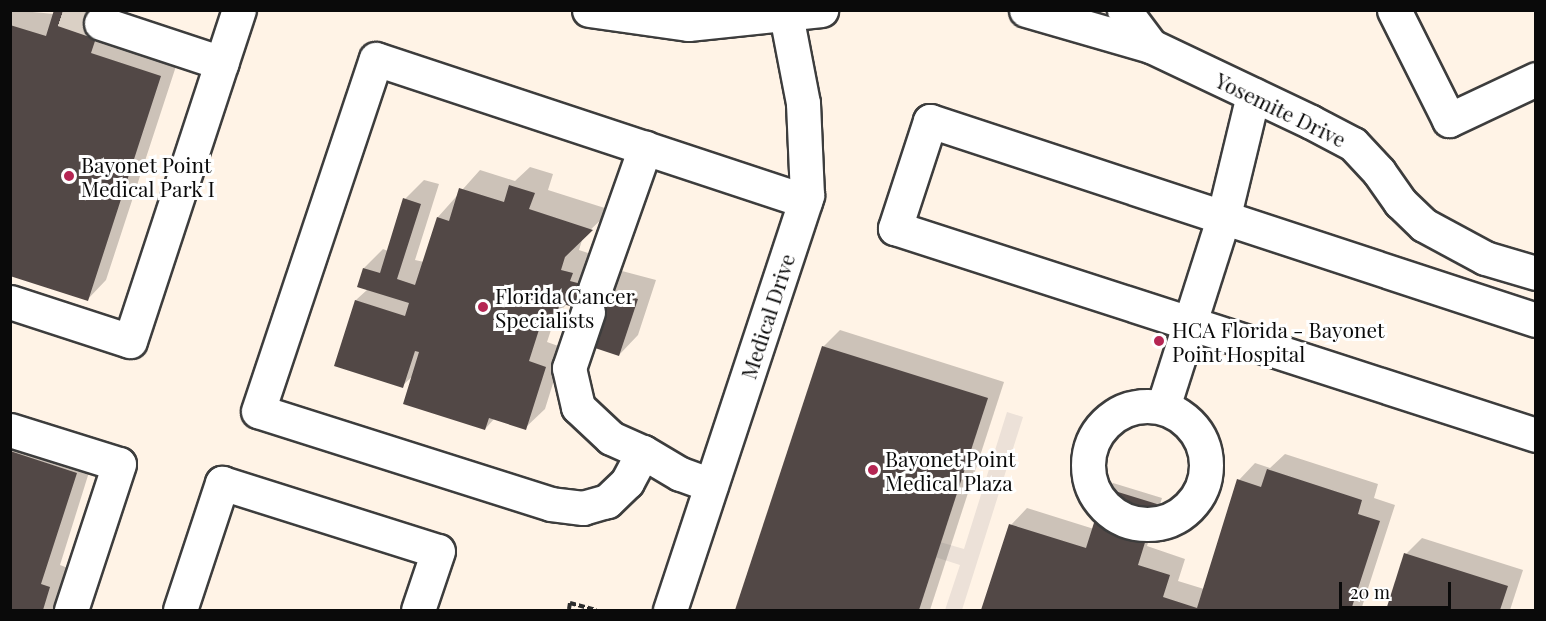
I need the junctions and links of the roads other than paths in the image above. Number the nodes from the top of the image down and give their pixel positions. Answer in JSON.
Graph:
{"nodes":[{"id":1,"x":239,"y":10,"type":"edge"},
{"id":2,"x":588,"y":10,"type":"edge"},
{"id":3,"x":821,"y":10,"type":"edge"},
{"id":4,"x":1026,"y":10,"type":"edge"},
{"id":5,"x":1124,"y":10,"type":"edge"},
{"id":6,"x":1394,"y":10,"type":"edge"},
{"id":7,"x":786,"y":15,"type":"junction"},
{"id":8,"x":101,"y":23,"type":"tunnel mouth"},
{"id":9,"x":1151,"y":46,"type":"junction"},
{"id":10,"x":222,"y":63,"type":"junction"},
{"id":11,"x":1536,"y":79,"type":"edge"},
{"id":12,"x":1253,"y":94,"type":"junction"},
{"id":13,"x":645,"y":148,"type":"junction"},
{"id":14,"x":805,"y":201,"type":"junction"},
{"id":15,"x":1223,"y":219,"type":"junction"},
{"id":16,"x":1536,"y":273,"type":"edge"},
{"id":17,"x":10,"y":302,"type":"edge"},
{"id":18,"x":1536,"y":321,"type":"edge"},
{"id":19,"x":1190,"y":324,"type":"junction"},
{"id":20,"x":1163,"y":407,"type":"dead end"},
{"id":21,"x":10,"y":430,"type":"edge"},
{"id":22,"x":1536,"y":435,"type":"edge"},
{"id":23,"x":643,"y":452,"type":"junction"},
{"id":24,"x":711,"y":485,"type":"junction"},
{"id":25,"x":71,"y":610,"type":"edge"},
{"id":26,"x":180,"y":610,"type":"edge"},
{"id":27,"x":418,"y":610,"type":"edge"},
{"id":28,"x":670,"y":610,"type":"edge"}],
"edges":[{"from":1,"to":10,"type":"street"},
{"from":2,"to":7,"type":"street"},
{"from":3,"to":7,"type":"street"},
{"from":4,"to":9,"type":"street","name":"Yosemite Drive"},
{"from":5,"to":9,"type":"street"},
{"from":6,"to":11,"type":"street"},
{"from":7,"to":14,"type":"street","name":"Medical Drive"},
{"from":8,"to":10,"type":"street"},
{"from":9,"to":12,"type":"street","name":"Yosemite Drive"},
{"from":10,"to":17,"type":"street"},
{"from":12,"to":15,"type":"street"},
{"from":12,"to":16,"type":"street","name":"Yosemite Drive"},
{"from":13,"to":14,"type":"street"},
{"from":13,"to":23,"type":"street"},
{"from":13,"to":23,"type":"street"},
{"from":14,"to":24,"type":"street","name":"Medical Drive"},
{"from":15,"to":18,"type":"street"},
{"from":15,"to":19,"type":"street"},
{"from":15,"to":19,"type":"street"},
{"from":19,"to":20,"type":"street"},
{"from":19,"to":22,"type":"street"},
{"from":21,"to":25,"type":"street"},
{"from":23,"to":24,"type":"street"},
{"from":24,"to":28,"type":"street","name":"Medical Drive"},
{"from":26,"to":27,"type":"street"}]}
